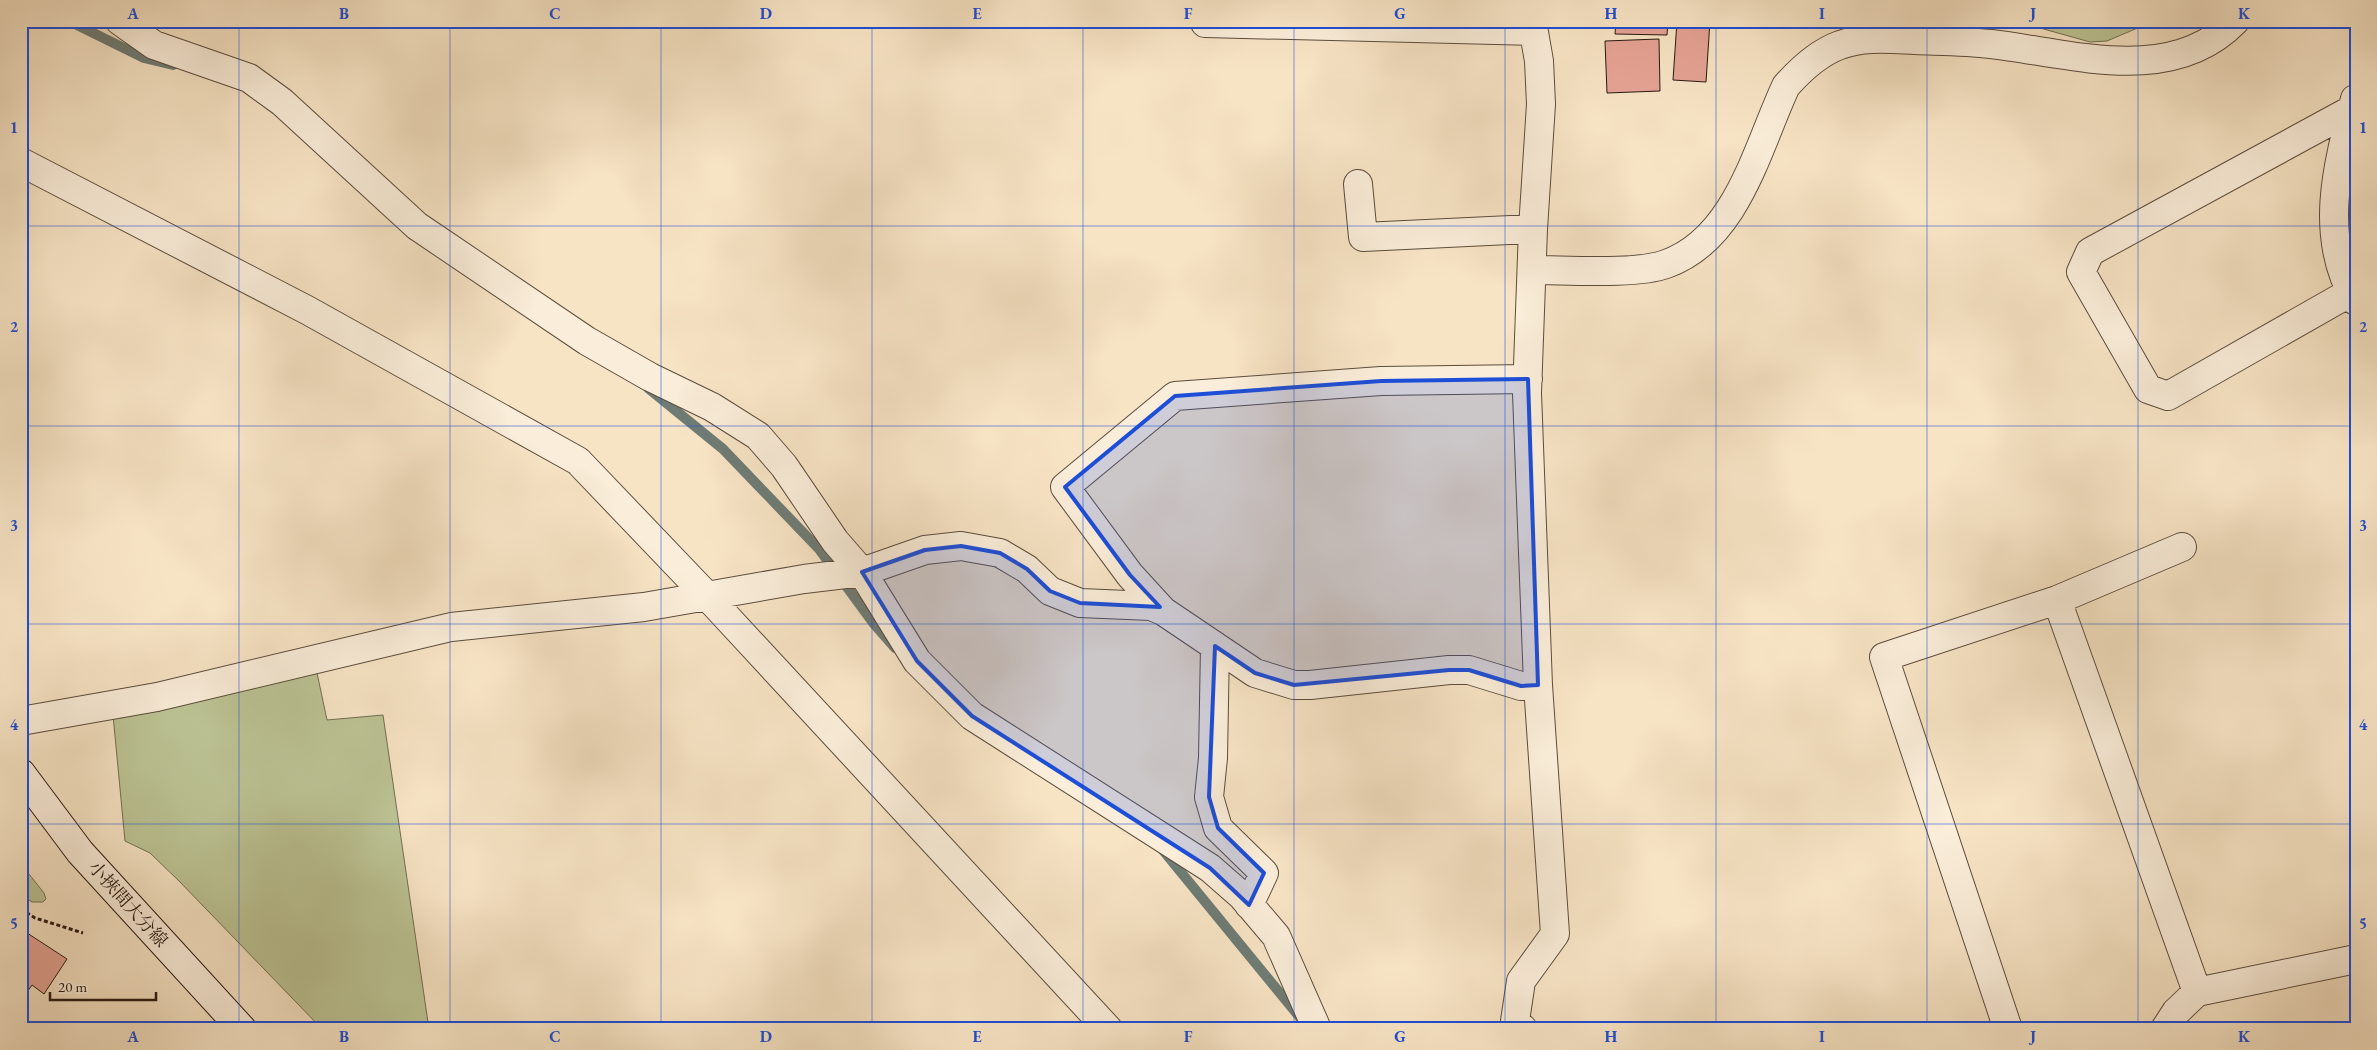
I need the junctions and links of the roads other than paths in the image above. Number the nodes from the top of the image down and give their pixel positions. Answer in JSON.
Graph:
{"nodes":[{"id":1,"x":120,"y":21,"type":"edge"},
{"id":2,"x":2235,"y":21,"type":"edge"},
{"id":3,"x":1205,"y":24,"type":"dead end"},
{"id":4,"x":1533,"y":26,"type":"edge"},
{"id":5,"x":2354,"y":104,"type":"edge"},
{"id":6,"x":21,"y":162,"type":"edge"},
{"id":7,"x":1358,"y":184,"type":"dead end"},
{"id":8,"x":1533,"y":229,"type":"junction"},
{"id":9,"x":1533,"y":270,"type":"junction"},
{"id":10,"x":2353,"y":296,"type":"edge"},
{"id":11,"x":1528,"y":379,"type":"junction"},
{"id":12,"x":2182,"y":547,"type":"dead end"},
{"id":13,"x":862,"y":572,"type":"junction"},
{"id":14,"x":708,"y":596,"type":"junction"},
{"id":15,"x":2057,"y":600,"type":"junction"},
{"id":16,"x":1163,"y":611,"type":"junction"},
{"id":17,"x":1214,"y":646,"type":"junction"},
{"id":18,"x":1538,"y":685,"type":"junction"},
{"id":19,"x":21,"y":720,"type":"edge"},
{"id":20,"x":21,"y":773,"type":"edge"},
{"id":21,"x":1249,"y":905,"type":"junction"},
{"id":22,"x":2356,"y":959,"type":"edge"},
{"id":23,"x":2197,"y":992,"type":"junction"},
{"id":24,"x":242,"y":1029,"type":"edge"},
{"id":25,"x":1108,"y":1029,"type":"edge"},
{"id":26,"x":1317,"y":1029,"type":"edge"},
{"id":27,"x":1523,"y":1029,"type":"edge"},
{"id":28,"x":2008,"y":1029,"type":"edge"},
{"id":29,"x":2165,"y":1029,"type":"edge"}],
"edges":[{"from":1,"to":13,"type":"street"},
{"from":2,"to":9,"type":"street"},
{"from":3,"to":4,"type":"street"},
{"from":4,"to":8,"type":"street"},
{"from":5,"to":10,"type":"street"},
{"from":5,"to":10,"type":"street"},
{"from":6,"to":14,"type":"street"},
{"from":7,"to":8,"type":"street"},
{"from":8,"to":9,"type":"street"},
{"from":9,"to":11,"type":"street"},
{"from":11,"to":16,"type":"street"},
{"from":11,"to":18,"type":"street"},
{"from":12,"to":15,"type":"street"},
{"from":13,"to":14,"type":"street"},
{"from":13,"to":16,"type":"street"},
{"from":13,"to":21,"type":"street"},
{"from":14,"to":19,"type":"street"},
{"from":14,"to":25,"type":"street"},
{"from":15,"to":23,"type":"street"},
{"from":15,"to":28,"type":"street"},
{"from":16,"to":17,"type":"street"},
{"from":17,"to":18,"type":"street"},
{"from":17,"to":21,"type":"street"},
{"from":18,"to":27,"type":"street"},
{"from":20,"to":24,"type":"street","name":"小挾間大分線"},
{"from":21,"to":26,"type":"street"},
{"from":22,"to":23,"type":"street"},
{"from":23,"to":29,"type":"street"}]}
